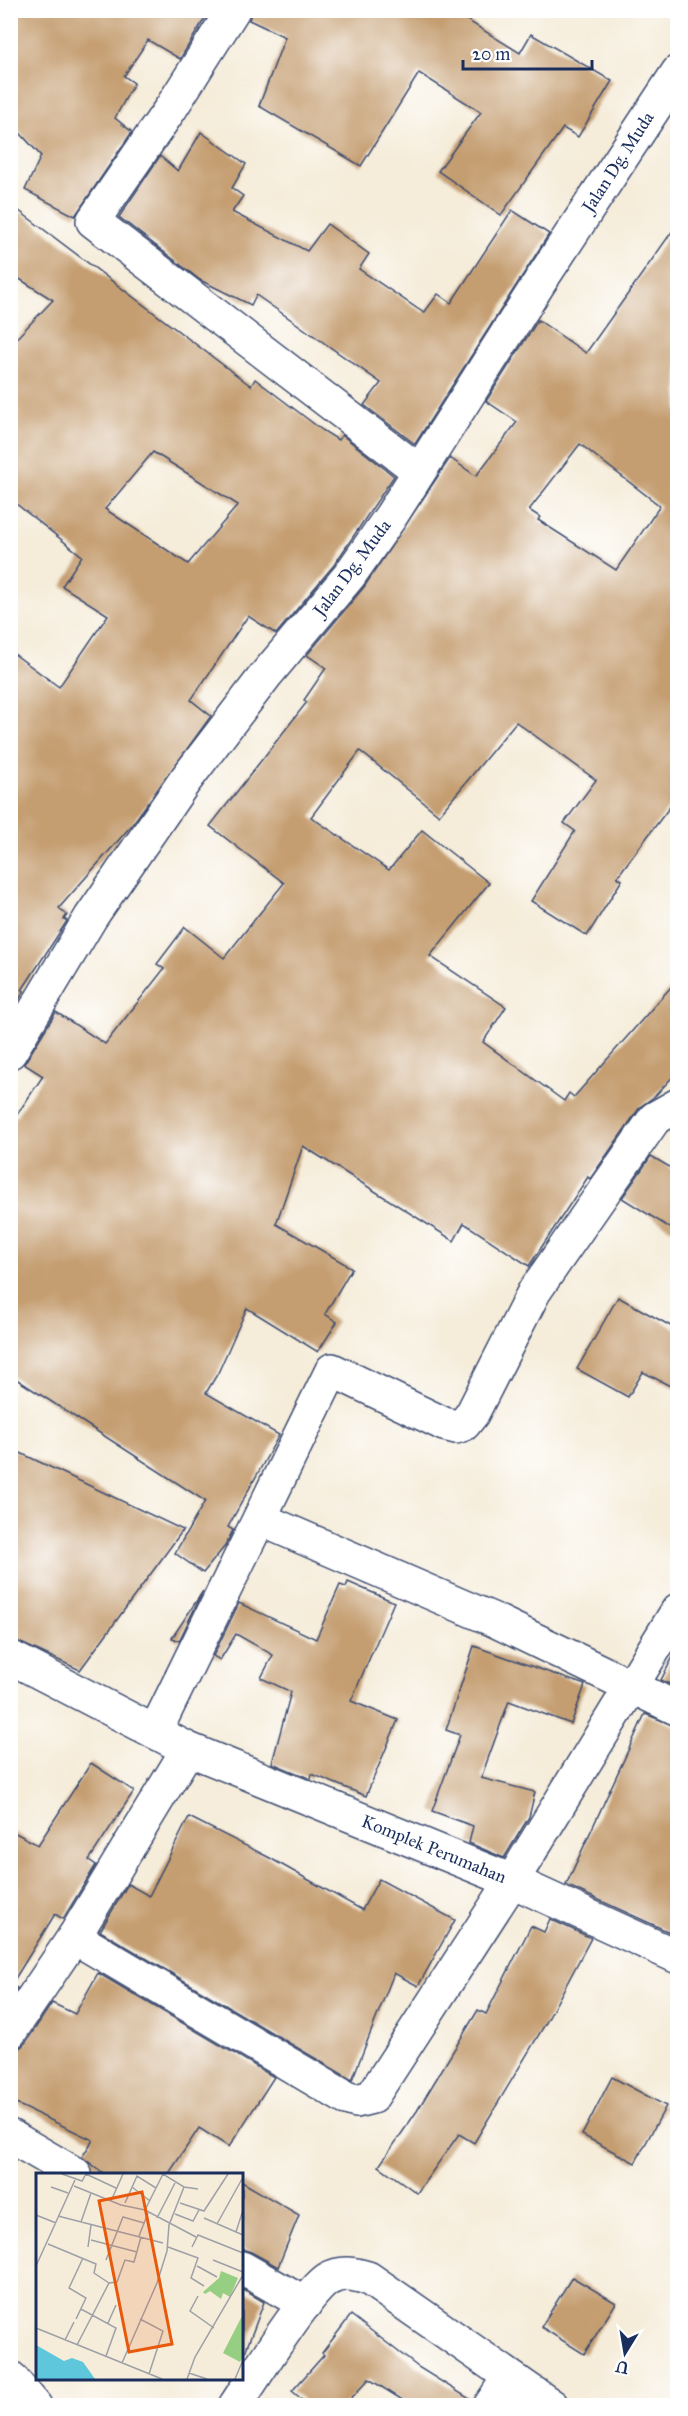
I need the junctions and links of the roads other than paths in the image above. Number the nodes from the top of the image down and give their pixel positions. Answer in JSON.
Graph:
{"nodes":[{"id":1,"x":233,"y":10,"type":"edge"},
{"id":2,"x":678,"y":72,"type":"edge"},
{"id":3,"x":419,"y":471,"type":"junction"},
{"id":4,"x":10,"y":1052,"type":"edge"},
{"id":5,"x":678,"y":1105,"type":"edge"},
{"id":6,"x":260,"y":1519,"type":"junction"},
{"id":7,"x":678,"y":1610,"type":"edge"},
{"id":8,"x":10,"y":1657,"type":"edge"},
{"id":9,"x":632,"y":1686,"type":"junction"},
{"id":10,"x":678,"y":1709,"type":"edge"},
{"id":11,"x":155,"y":1732,"type":"junction"},
{"id":12,"x":188,"y":1749,"type":"junction"},
{"id":13,"x":512,"y":1881,"type":"junction"},
{"id":14,"x":74,"y":1937,"type":"junction"},
{"id":15,"x":678,"y":1957,"type":"edge"},
{"id":16,"x":10,"y":2032,"type":"edge"},
{"id":17,"x":11,"y":2139,"type":"edge"},
{"id":18,"x":71,"y":2173,"type":"edge"},
{"id":19,"x":243,"y":2269,"type":"edge"},
{"id":20,"x":305,"y":2304,"type":"junction"},
{"id":21,"x":10,"y":2377,"type":"edge"},
{"id":22,"x":509,"y":2377,"type":"junction"},
{"id":23,"x":35,"y":2406,"type":"edge"},
{"id":24,"x":235,"y":2406,"type":"edge"},
{"id":25,"x":490,"y":2406,"type":"edge"},
{"id":26,"x":552,"y":2406,"type":"edge"}],
"edges":[{"from":1,"to":3,"type":"street"},
{"from":2,"to":3,"type":"street","name":"Jalan Dg. Muda"},
{"from":3,"to":4,"type":"street","name":"Jalan Dg. Muda"},
{"from":5,"to":6,"type":"street"},
{"from":6,"to":9,"type":"street"},
{"from":6,"to":11,"type":"street"},
{"from":7,"to":9,"type":"street"},
{"from":8,"to":11,"type":"street","name":"Komplek Perumahan"},
{"from":9,"to":10,"type":"street"},
{"from":9,"to":13,"type":"street"},
{"from":11,"to":12,"type":"street","name":"Komplek Perumahan"},
{"from":12,"to":13,"type":"street","name":"Komplek Perumahan"},
{"from":12,"to":14,"type":"street"},
{"from":13,"to":14,"type":"street"},
{"from":13,"to":15,"type":"street","name":"Komplek Perumahan"},
{"from":14,"to":16,"type":"street"},
{"from":17,"to":18,"type":"street"},
{"from":19,"to":20,"type":"street"},
{"from":20,"to":22,"type":"street"},
{"from":20,"to":24,"type":"street"},
{"from":21,"to":23,"type":"street"},
{"from":22,"to":25,"type":"street"},
{"from":22,"to":26,"type":"street"}]}
